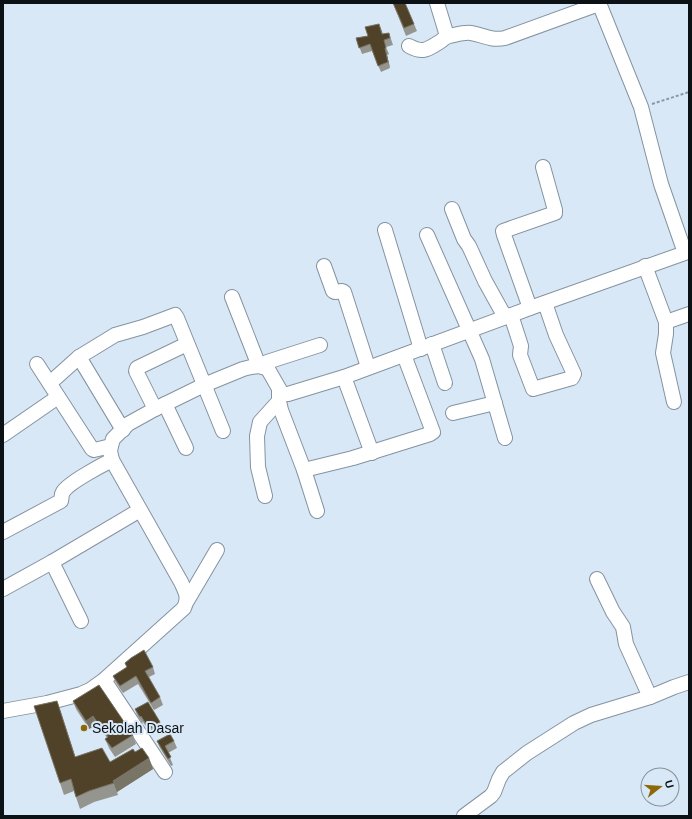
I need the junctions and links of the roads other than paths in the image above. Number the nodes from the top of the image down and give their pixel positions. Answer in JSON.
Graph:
{"nodes":[{"id":1,"x":437,"y":3,"type":"edge"},
{"id":2,"x":599,"y":4,"type":"edge"},
{"id":3,"x":447,"y":36,"type":"junction"},
{"id":4,"x":409,"y":46,"type":"dead end"},
{"id":5,"x":543,"y":166,"type":"dead end"},
{"id":6,"x":452,"y":209,"type":"dead end"},
{"id":7,"x":385,"y":230,"type":"dead end"},
{"id":8,"x":427,"y":235,"type":"dead end"},
{"id":9,"x":687,"y":252,"type":"edge"},
{"id":10,"x":324,"y":266,"type":"dead end"},
{"id":11,"x":646,"y":266,"type":"junction"},
{"id":12,"x":232,"y":297,"type":"dead end"},
{"id":13,"x":545,"y":303,"type":"junction"},
{"id":14,"x":530,"y":308,"type":"junction"},
{"id":15,"x":689,"y":314,"type":"edge"},
{"id":16,"x":508,"y":316,"type":"junction"},
{"id":17,"x":666,"y":322,"type":"junction"},
{"id":18,"x":468,"y":330,"type":"junction"},
{"id":19,"x":187,"y":344,"type":"junction"},
{"id":20,"x":320,"y":345,"type":"dead end"},
{"id":21,"x":427,"y":347,"type":"junction"},
{"id":22,"x":404,"y":355,"type":"junction"},
{"id":23,"x":79,"y":357,"type":"junction"},
{"id":24,"x":37,"y":364,"type":"dead end"},
{"id":25,"x":261,"y":367,"type":"junction"},
{"id":26,"x":368,"y":367,"type":"junction"},
{"id":27,"x":344,"y":377,"type":"junction"},
{"id":28,"x":50,"y":383,"type":"junction"},
{"id":29,"x":445,"y":383,"type":"dead end"},
{"id":30,"x":204,"y":385,"type":"junction"},
{"id":31,"x":279,"y":395,"type":"junction"},
{"id":32,"x":58,"y":398,"type":"junction"},
{"id":33,"x":674,"y":402,"type":"dead end"},
{"id":34,"x":495,"y":403,"type":"junction"},
{"id":35,"x":160,"y":406,"type":"junction"},
{"id":36,"x":453,"y":414,"type":"dead end"},
{"id":37,"x":123,"y":430,"type":"junction"},
{"id":38,"x":223,"y":430,"type":"dead end"},
{"id":39,"x":3,"y":435,"type":"edge"},
{"id":40,"x":505,"y":438,"type":"dead end"},
{"id":41,"x":111,"y":446,"type":"junction"},
{"id":42,"x":186,"y":448,"type":"dead end"},
{"id":43,"x":372,"y":453,"type":"junction"},
{"id":44,"x":112,"y":460,"type":"junction"},
{"id":45,"x":304,"y":470,"type":"junction"},
{"id":46,"x":265,"y":496,"type":"dead end"},
{"id":47,"x":140,"y":510,"type":"junction"},
{"id":48,"x":317,"y":511,"type":"dead end"},
{"id":49,"x":3,"y":532,"type":"edge"},
{"id":50,"x":217,"y":550,"type":"dead end"},
{"id":51,"x":52,"y":562,"type":"junction"},
{"id":52,"x":597,"y":579,"type":"dead end"},
{"id":53,"x":3,"y":589,"type":"edge"},
{"id":54,"x":187,"y":600,"type":"junction"},
{"id":55,"x":81,"y":622,"type":"dead end"},
{"id":56,"x":104,"y":680,"type":"junction"},
{"id":57,"x":689,"y":682,"type":"edge"},
{"id":58,"x":649,"y":696,"type":"junction"},
{"id":59,"x":3,"y":711,"type":"edge"},
{"id":60,"x":165,"y":772,"type":"dead end"},
{"id":61,"x":464,"y":816,"type":"edge"}],
"edges":[{"from":1,"to":3,"type":"street"},
{"from":2,"to":3,"type":"street"},
{"from":2,"to":9,"type":"street"},
{"from":3,"to":4,"type":"street"},
{"from":5,"to":14,"type":"street"},
{"from":6,"to":16,"type":"street"},
{"from":7,"to":21,"type":"street"},
{"from":8,"to":18,"type":"street"},
{"from":9,"to":11,"type":"street"},
{"from":10,"to":26,"type":"street"},
{"from":11,"to":13,"type":"street"},
{"from":11,"to":17,"type":"street"},
{"from":12,"to":25,"type":"street"},
{"from":13,"to":14,"type":"street"},
{"from":13,"to":16,"type":"street"},
{"from":14,"to":16,"type":"street"},
{"from":15,"to":17,"type":"street"},
{"from":16,"to":18,"type":"street"},
{"from":17,"to":33,"type":"street"},
{"from":18,"to":21,"type":"street"},
{"from":18,"to":34,"type":"street"},
{"from":19,"to":23,"type":"street"},
{"from":19,"to":30,"type":"street"},
{"from":19,"to":35,"type":"street"},
{"from":20,"to":25,"type":"street"},
{"from":21,"to":22,"type":"street"},
{"from":21,"to":29,"type":"street"},
{"from":22,"to":26,"type":"street"},
{"from":22,"to":43,"type":"street"},
{"from":23,"to":28,"type":"street"},
{"from":23,"to":37,"type":"street"},
{"from":24,"to":28,"type":"street"},
{"from":25,"to":30,"type":"street"},
{"from":25,"to":31,"type":"street"},
{"from":26,"to":27,"type":"street"},
{"from":27,"to":31,"type":"street"},
{"from":27,"to":43,"type":"street"},
{"from":28,"to":32,"type":"street"},
{"from":30,"to":35,"type":"street"},
{"from":30,"to":38,"type":"street"},
{"from":31,"to":45,"type":"street"},
{"from":31,"to":46,"type":"street"},
{"from":32,"to":39,"type":"street"},
{"from":32,"to":41,"type":"street"},
{"from":34,"to":36,"type":"street"},
{"from":34,"to":40,"type":"street"},
{"from":35,"to":37,"type":"street"},
{"from":35,"to":42,"type":"street"},
{"from":37,"to":41,"type":"street"},
{"from":41,"to":44,"type":"street"},
{"from":43,"to":45,"type":"street"},
{"from":44,"to":47,"type":"street"},
{"from":44,"to":49,"type":"street"},
{"from":45,"to":48,"type":"street"},
{"from":47,"to":51,"type":"street"},
{"from":47,"to":54,"type":"street"},
{"from":50,"to":54,"type":"street"},
{"from":51,"to":53,"type":"street"},
{"from":51,"to":55,"type":"street"},
{"from":52,"to":58,"type":"street"},
{"from":54,"to":56,"type":"street"},
{"from":56,"to":59,"type":"street"},
{"from":56,"to":60,"type":"street"},
{"from":57,"to":58,"type":"street"},
{"from":58,"to":61,"type":"street"}]}
